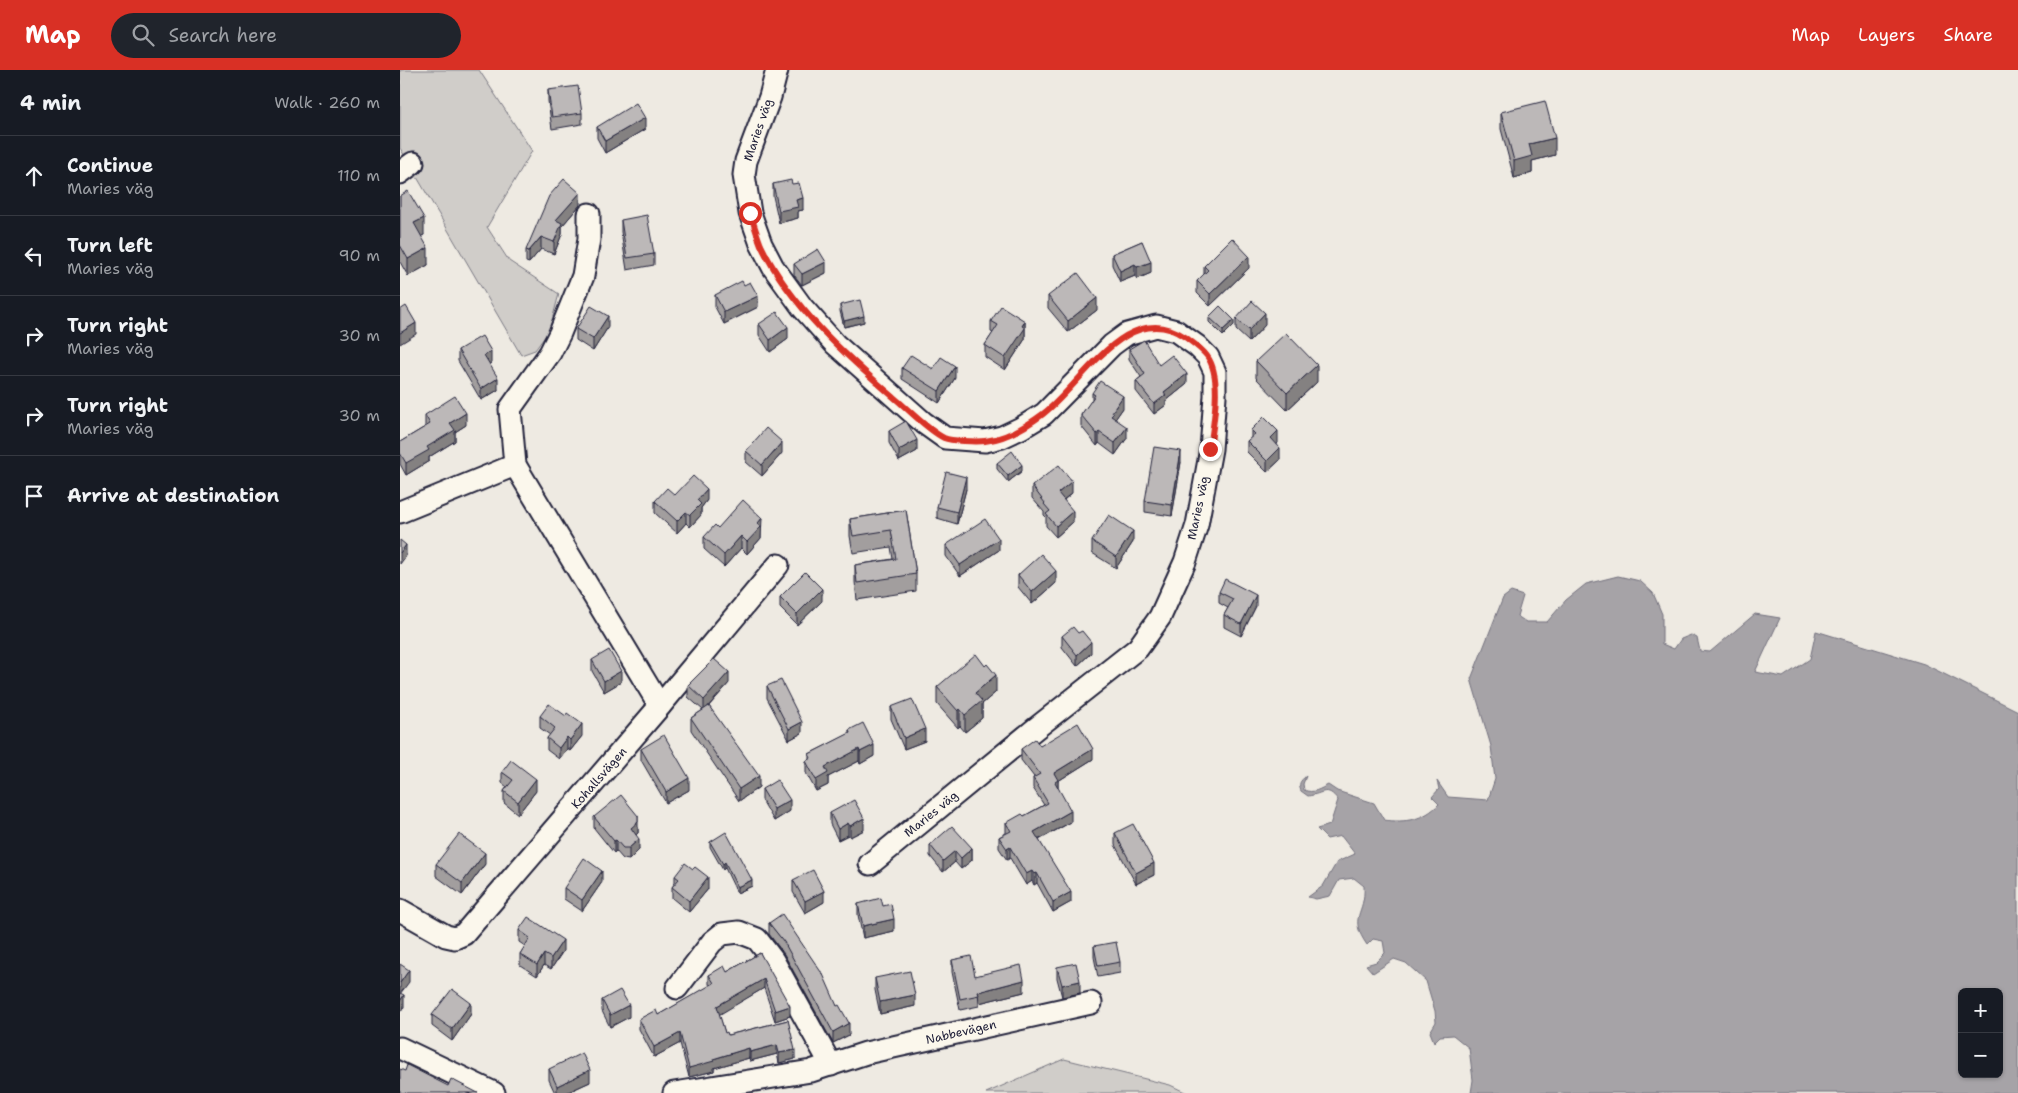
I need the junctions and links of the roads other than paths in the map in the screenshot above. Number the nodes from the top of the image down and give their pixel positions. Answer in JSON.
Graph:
{"nodes":[{"id":1,"x":777,"y":70,"type":"edge"},
{"id":2,"x":589,"y":214,"type":"dead end"},
{"id":3,"x":515,"y":465,"type":"junction"},
{"id":4,"x":400,"y":512,"type":"edge"},
{"id":5,"x":778,"y":565,"type":"dead end"},
{"id":6,"x":660,"y":706,"type":"junction"},
{"id":7,"x":870,"y":864,"type":"dead end"},
{"id":8,"x":400,"y":910,"type":"edge"},
{"id":9,"x":677,"y":988,"type":"dead end"},
{"id":10,"x":1091,"y":1003,"type":"dead end"},
{"id":11,"x":400,"y":1048,"type":"edge"},
{"id":12,"x":831,"y":1065,"type":"junction"},
{"id":13,"x":494,"y":1093,"type":"edge"},
{"id":14,"x":674,"y":1093,"type":"edge"}],
"edges":[{"from":1,"to":7,"type":"street","name":"Maries väg"},
{"from":2,"to":3,"type":"street"},
{"from":3,"to":4,"type":"street"},
{"from":3,"to":6,"type":"street"},
{"from":5,"to":6,"type":"street","name":"Kohallsvägen"},
{"from":6,"to":8,"type":"street","name":"Kohallsvägen"},
{"from":9,"to":12,"type":"street"},
{"from":10,"to":12,"type":"street","name":"Nabbevägen"},
{"from":11,"to":13,"type":"street"},
{"from":12,"to":14,"type":"street","name":"Nabbevägen"}]}
